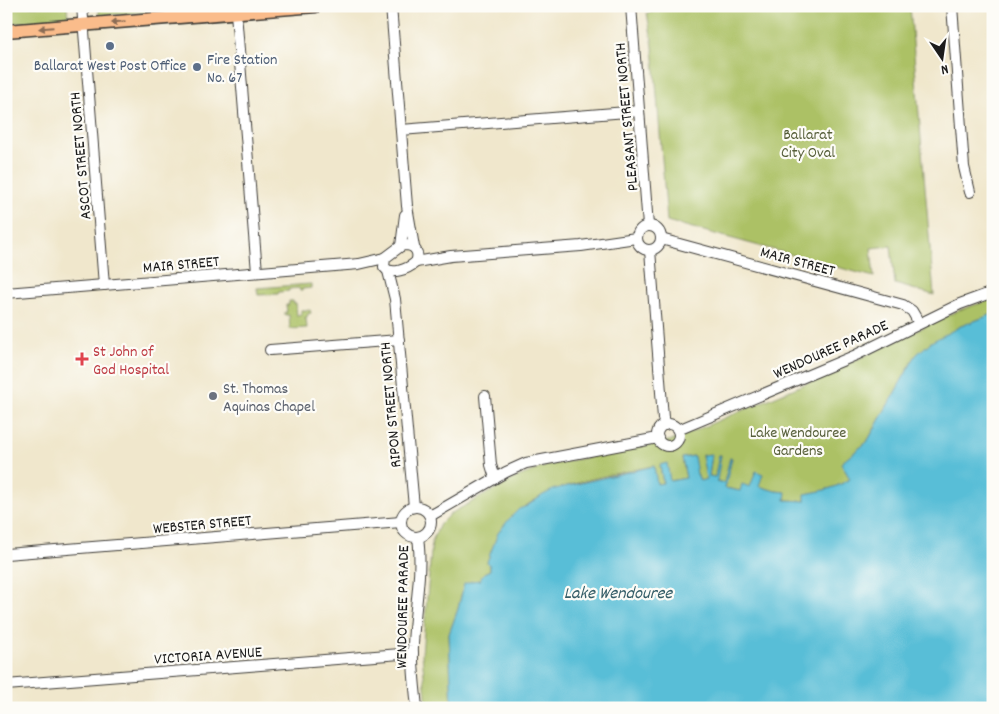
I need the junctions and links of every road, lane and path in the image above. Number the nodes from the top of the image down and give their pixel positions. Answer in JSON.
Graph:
{"nodes":[{"id":1,"x":82,"y":6,"type":"edge"},
{"id":2,"x":316,"y":6,"type":"edge"},
{"id":3,"x":391,"y":6,"type":"edge"},
{"id":4,"x":630,"y":6,"type":"edge"},
{"id":5,"x":952,"y":6,"type":"edge"},
{"id":6,"x":236,"y":10,"type":"edge"},
{"id":7,"x":83,"y":25,"type":"junction"},
{"id":8,"x":6,"y":31,"type":"edge"},
{"id":9,"x":639,"y":111,"type":"junction"},
{"id":10,"x":401,"y":130,"type":"junction"},
{"id":11,"x":970,"y":192,"type":"dead end"},
{"id":12,"x":406,"y":200,"type":"junction"},
{"id":13,"x":648,"y":226,"type":"junction"},
{"id":14,"x":636,"y":238,"type":"junction"},
{"id":15,"x":661,"y":239,"type":"junction"},
{"id":16,"x":401,"y":246,"type":"junction"},
{"id":17,"x":415,"y":249,"type":"junction"},
{"id":18,"x":650,"y":250,"type":"junction"},
{"id":19,"x":451,"y":256,"type":"junction"},
{"id":20,"x":385,"y":258,"type":"junction"},
{"id":21,"x":416,"y":262,"type":"junction"},
{"id":22,"x":359,"y":264,"type":"junction"},
{"id":23,"x":387,"y":270,"type":"junction"},
{"id":24,"x":399,"y":270,"type":"junction"},
{"id":25,"x":257,"y":272,"type":"junction"},
{"id":26,"x":104,"y":285,"type":"junction"},
{"id":27,"x":993,"y":292,"type":"edge"},
{"id":28,"x":6,"y":293,"type":"edge"},
{"id":29,"x":395,"y":299,"type":"junction"},
{"id":30,"x":919,"y":323,"type":"junction"},
{"id":31,"x":399,"y":340,"type":"junction"},
{"id":32,"x":270,"y":350,"type":"dead end"},
{"id":33,"x":485,"y":396,"type":"dead end"},
{"id":34,"x":666,"y":425,"type":"junction"},
{"id":35,"x":678,"y":430,"type":"junction"},
{"id":36,"x":658,"y":438,"type":"junction"},
{"id":37,"x":495,"y":478,"type":"junction"},
{"id":38,"x":414,"y":507,"type":"junction"},
{"id":39,"x":430,"y":516,"type":"junction"},
{"id":40,"x":401,"y":522,"type":"junction"},
{"id":41,"x":418,"y":537,"type":"junction"},
{"id":42,"x":6,"y":554,"type":"edge"},
{"id":43,"x":412,"y":653,"type":"junction"},
{"id":44,"x":6,"y":685,"type":"edge"},
{"id":45,"x":417,"y":708,"type":"edge"}],
"edges":[{"from":1,"to":7,"type":"street","name":"ASCOT STREET NORTH"},
{"from":2,"to":6,"type":"main road"},
{"from":3,"to":10,"type":"street"},
{"from":4,"to":9,"type":"street","name":"PLEASANT STREET NORTH"},
{"from":5,"to":11,"type":"street"},
{"from":6,"to":7,"type":"main road","one_way":true},
{"from":6,"to":25,"type":"street"},
{"from":7,"to":8,"type":"main road","one_way":true},
{"from":7,"to":26,"type":"street","name":"ASCOT STREET NORTH"},
{"from":9,"to":10,"type":"street"},
{"from":9,"to":13,"type":"street","name":"PLEASANT STREET NORTH"},
{"from":10,"to":12,"type":"street"},
{"from":12,"to":16,"type":"street"},
{"from":12,"to":17,"type":"street"},
{"from":13,"to":14,"type":"street"},
{"from":13,"to":15,"type":"street"},
{"from":14,"to":18,"type":"street"},
{"from":14,"to":19,"type":"street"},
{"from":15,"to":18,"type":"street"},
{"from":15,"to":30,"type":"street","name":"MAIR STREET"},
{"from":16,"to":17,"type":"street"},
{"from":16,"to":20,"type":"street"},
{"from":17,"to":19,"type":"street"},
{"from":17,"to":21,"type":"street"},
{"from":18,"to":34,"type":"street"},
{"from":19,"to":21,"type":"street"},
{"from":20,"to":22,"type":"street","name":"MAIR STREET"},
{"from":20,"to":23,"type":"street"},
{"from":21,"to":24,"type":"street"},
{"from":22,"to":23,"type":"street","name":"MAIR STREET"},
{"from":22,"to":25,"type":"street","name":"MAIR STREET"},
{"from":23,"to":24,"type":"street"},
{"from":23,"to":29,"type":"street","name":"RIPON STREET NORTH"},
{"from":24,"to":29,"type":"street","name":"RIPON STREET NORTH"},
{"from":25,"to":26,"type":"street","name":"MAIR STREET"},
{"from":26,"to":28,"type":"street","name":"MAIR STREET"},
{"from":27,"to":30,"type":"street","name":"WENDOUREE PARADE"},
{"from":29,"to":31,"type":"street","name":"RIPON STREET NORTH"},
{"from":30,"to":35,"type":"street","name":"WENDOUREE PARADE"},
{"from":31,"to":32,"type":"street"},
{"from":31,"to":38,"type":"street","name":"RIPON STREET NORTH"},
{"from":33,"to":37,"type":"street"},
{"from":34,"to":35,"type":"street"},
{"from":34,"to":36,"type":"street"},
{"from":35,"to":36,"type":"street"},
{"from":36,"to":37,"type":"street"},
{"from":37,"to":39,"type":"street"},
{"from":38,"to":39,"type":"street"},
{"from":38,"to":40,"type":"street"},
{"from":39,"to":41,"type":"street"},
{"from":40,"to":41,"type":"street"},
{"from":40,"to":42,"type":"street","name":"WEBSTER STREET"},
{"from":41,"to":43,"type":"street","name":"WENDOUREE PARADE"},
{"from":43,"to":44,"type":"street","name":"VICTORIA AVENUE"},
{"from":43,"to":45,"type":"street","name":"WENDOUREE PARADE"}]}
